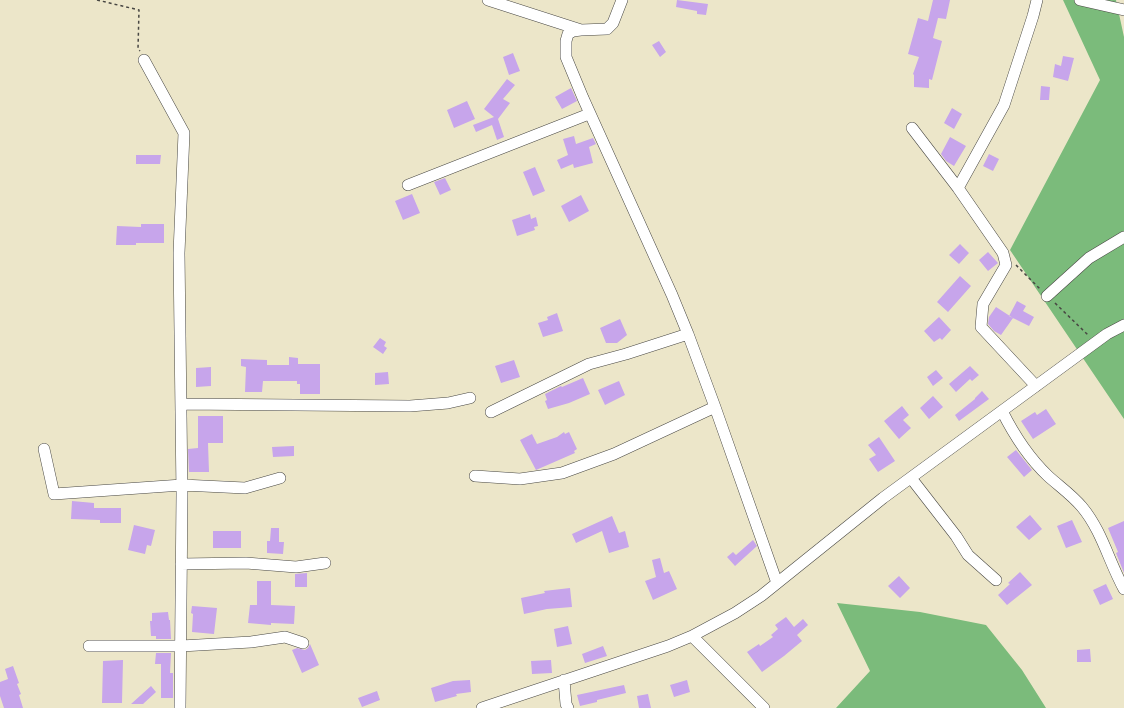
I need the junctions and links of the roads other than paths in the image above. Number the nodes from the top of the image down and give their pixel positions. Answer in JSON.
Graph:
{"nodes":[{"id":1,"x":488,"y":0,"type":"edge"},
{"id":2,"x":622,"y":0,"type":"edge"},
{"id":3,"x":1037,"y":0,"type":"edge"},
{"id":4,"x":1080,"y":0,"type":"edge"},
{"id":5,"x":1124,"y":10,"type":"edge"},
{"id":6,"x":580,"y":30,"type":"junction"},
{"id":7,"x":144,"y":60,"type":"road end"},
{"id":8,"x":590,"y":114,"type":"junction"},
{"id":9,"x":912,"y":128,"type":"dead end"},
{"id":10,"x":408,"y":185,"type":"dead end"},
{"id":11,"x":958,"y":188,"type":"junction"},
{"id":12,"x":1124,"y":237,"type":"edge"},
{"id":13,"x":1047,"y":296,"type":"dead end"},
{"id":14,"x":1124,"y":325,"type":"edge"},
{"id":15,"x":688,"y":334,"type":"junction"},
{"id":16,"x":1036,"y":386,"type":"junction"},
{"id":17,"x":470,"y":398,"type":"dead end"},
{"id":18,"x":181,"y":404,"type":"junction"},
{"id":19,"x":716,"y":408,"type":"junction"},
{"id":20,"x":1002,"y":410,"type":"junction"},
{"id":21,"x":491,"y":412,"type":"dead end"},
{"id":22,"x":44,"y":448,"type":"dead end"},
{"id":23,"x":475,"y":476,"type":"dead end"},
{"id":24,"x":280,"y":478,"type":"dead end"},
{"id":25,"x":911,"y":478,"type":"junction"},
{"id":26,"x":182,"y":485,"type":"junction"},
{"id":27,"x":325,"y":563,"type":"dead end"},
{"id":28,"x":181,"y":564,"type":"junction"},
{"id":29,"x":996,"y":580,"type":"dead end"},
{"id":30,"x":777,"y":583,"type":"junction"},
{"id":31,"x":1124,"y":589,"type":"edge"},
{"id":32,"x":692,"y":636,"type":"junction"},
{"id":33,"x":303,"y":643,"type":"dead end"},
{"id":34,"x":89,"y":646,"type":"dead end"},
{"id":35,"x":181,"y":646,"type":"junction"},
{"id":36,"x":564,"y":680,"type":"junction"},
{"id":37,"x":180,"y":708,"type":"edge"},
{"id":38,"x":482,"y":708,"type":"edge"},
{"id":39,"x":568,"y":708,"type":"edge"},
{"id":40,"x":764,"y":708,"type":"edge"}],
"edges":[{"from":1,"to":6,"type":"street"},
{"from":2,"to":6,"type":"street"},
{"from":3,"to":11,"type":"street"},
{"from":4,"to":5,"type":"street"},
{"from":6,"to":8,"type":"street"},
{"from":7,"to":18,"type":"street"},
{"from":8,"to":10,"type":"street"},
{"from":8,"to":15,"type":"street"},
{"from":9,"to":11,"type":"street"},
{"from":11,"to":16,"type":"street"},
{"from":12,"to":13,"type":"street"},
{"from":14,"to":16,"type":"street"},
{"from":15,"to":19,"type":"street"},
{"from":15,"to":21,"type":"street"},
{"from":16,"to":20,"type":"street"},
{"from":17,"to":18,"type":"street"},
{"from":18,"to":26,"type":"street"},
{"from":19,"to":23,"type":"street"},
{"from":19,"to":30,"type":"street"},
{"from":20,"to":25,"type":"street"},
{"from":20,"to":31,"type":"street"},
{"from":22,"to":26,"type":"street"},
{"from":24,"to":26,"type":"street"},
{"from":25,"to":29,"type":"street"},
{"from":25,"to":30,"type":"street"},
{"from":26,"to":28,"type":"street"},
{"from":27,"to":28,"type":"street"},
{"from":28,"to":35,"type":"street"},
{"from":30,"to":32,"type":"street"},
{"from":32,"to":36,"type":"street"},
{"from":32,"to":40,"type":"street"},
{"from":33,"to":35,"type":"street"},
{"from":34,"to":35,"type":"street"},
{"from":35,"to":37,"type":"street"},
{"from":36,"to":38,"type":"street"},
{"from":36,"to":39,"type":"street"}]}
